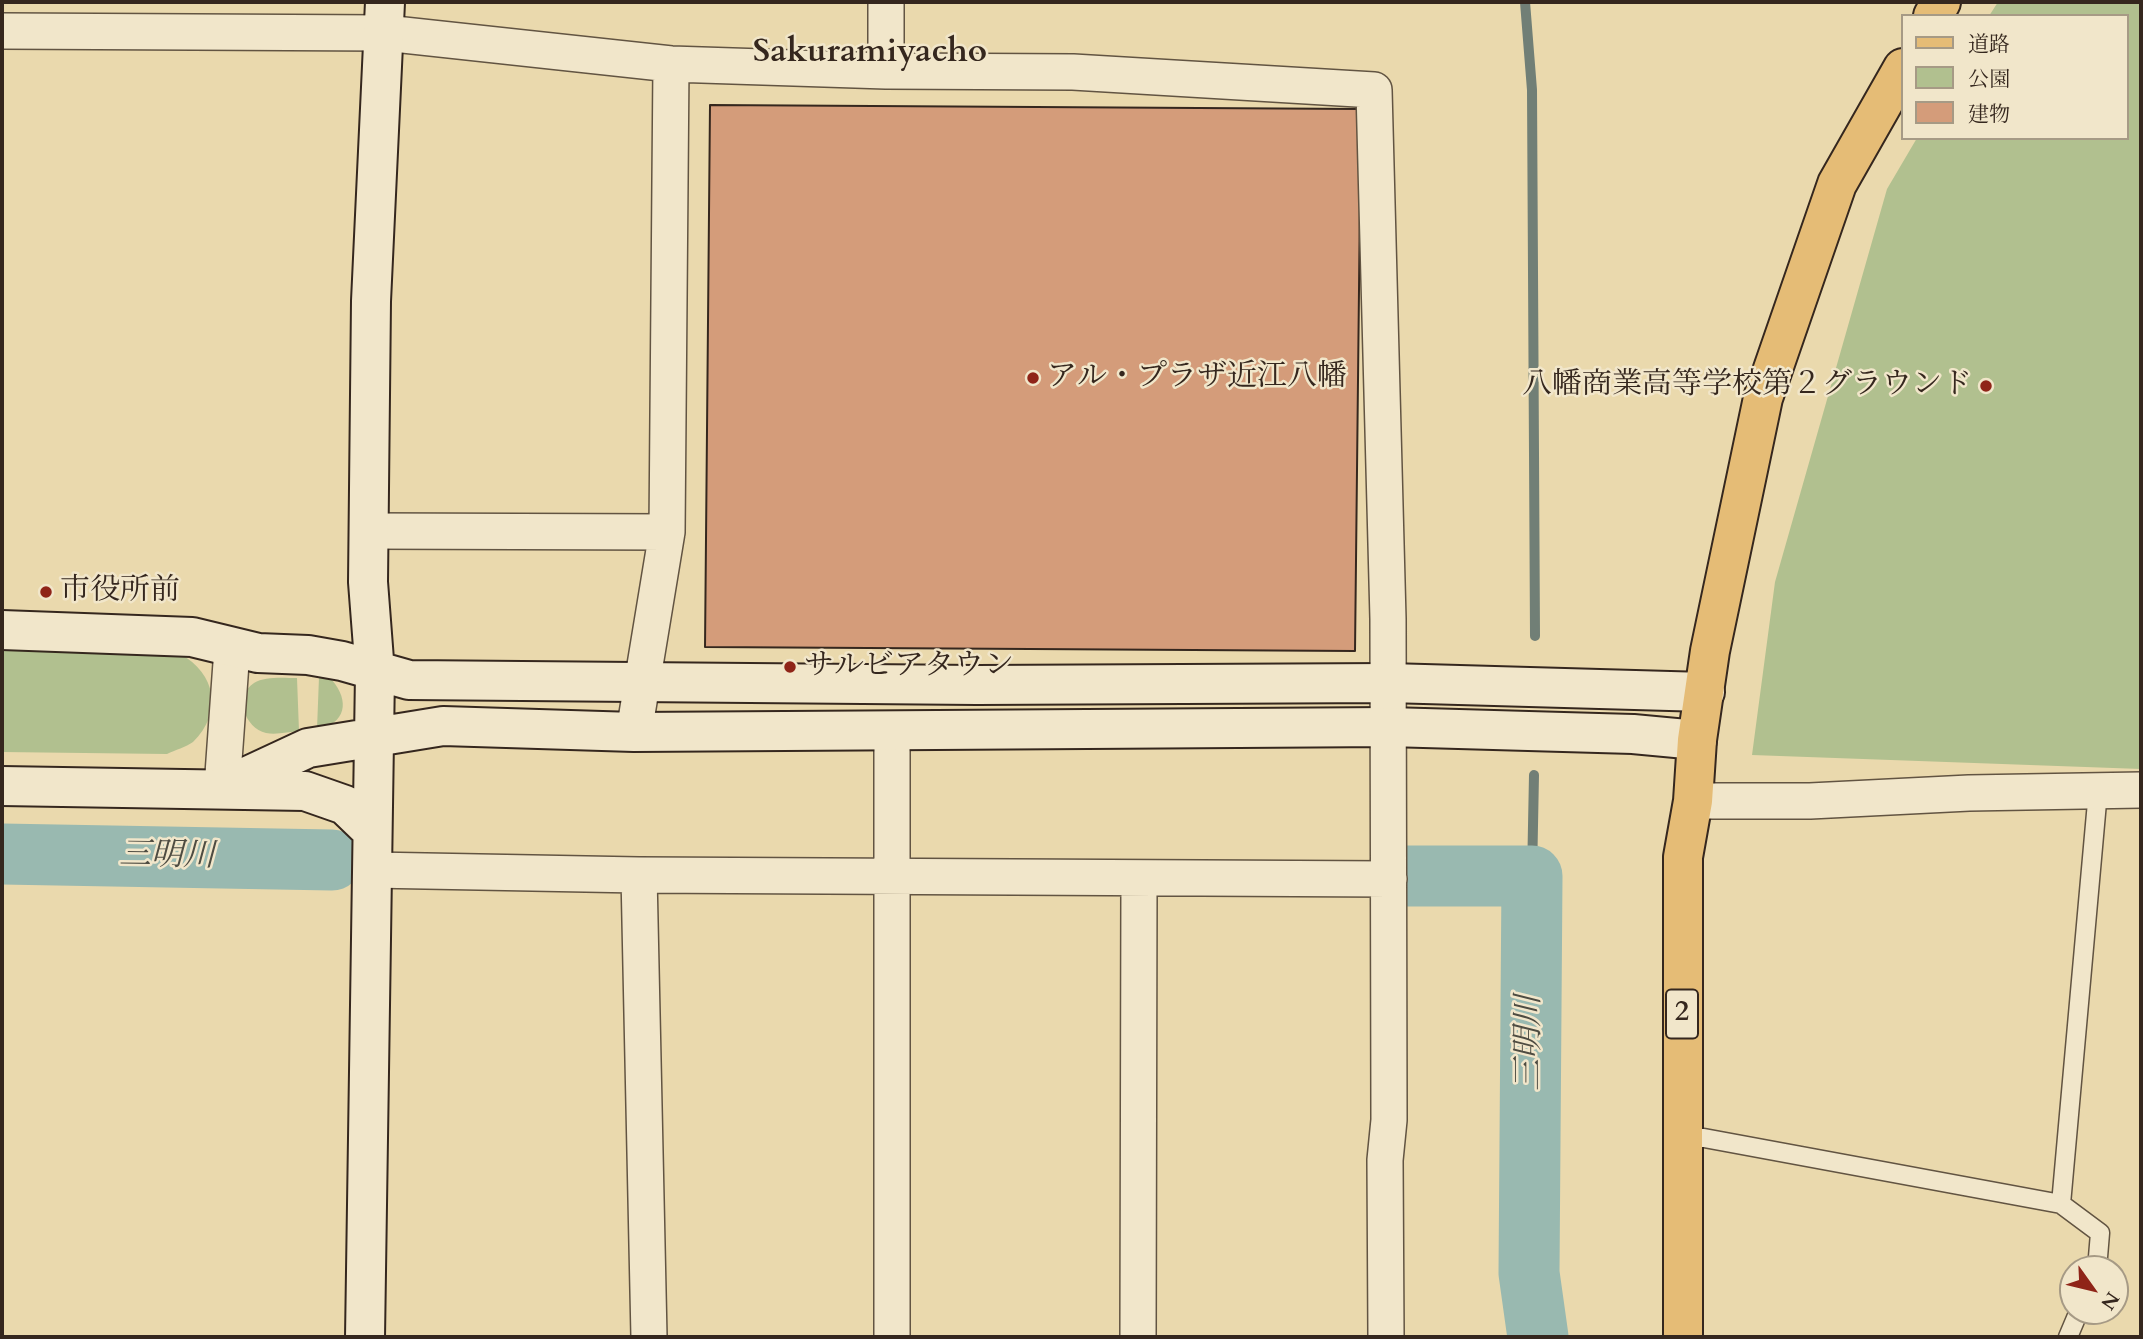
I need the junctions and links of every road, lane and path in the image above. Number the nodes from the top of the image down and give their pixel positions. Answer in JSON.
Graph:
{"nodes":[{"id":1,"x":886,"y":2,"type":"edge"},
{"id":2,"x":385,"y":17,"type":"edge"},
{"id":3,"x":2,"y":31,"type":"edge"},
{"id":4,"x":671,"y":64,"type":"junction"},
{"id":5,"x":1902,"y":70,"type":"edge"},
{"id":6,"x":886,"y":71,"type":"junction"},
{"id":7,"x":369,"y":531,"type":"junction"},
{"id":8,"x":667,"y":532,"type":"junction"},
{"id":9,"x":2,"y":630,"type":"edge"},
{"id":10,"x":232,"y":649,"type":"junction"},
{"id":11,"x":375,"y":673,"type":"junction"},
{"id":12,"x":1389,"y":683,"type":"junction"},
{"id":13,"x":642,"y":684,"type":"junction"},
{"id":14,"x":1705,"y":692,"type":"junction"},
{"id":15,"x":1389,"y":727,"type":"junction"},
{"id":16,"x":892,"y":731,"type":"junction"},
{"id":17,"x":634,"y":732,"type":"junction"},
{"id":18,"x":374,"y":736,"type":"junction"},
{"id":19,"x":1697,"y":740,"type":"junction"},
{"id":20,"x":2,"y":786,"type":"edge"},
{"id":21,"x":222,"y":788,"type":"junction"},
{"id":22,"x":2141,"y":790,"type":"edge"},
{"id":23,"x":2098,"y":791,"type":"junction"},
{"id":24,"x":1693,"y":801,"type":"junction"},
{"id":25,"x":372,"y":831,"type":"junction"},
{"id":26,"x":372,"y":870,"type":"junction"},
{"id":27,"x":639,"y":875,"type":"junction"},
{"id":28,"x":890,"y":876,"type":"junction"},
{"id":29,"x":1139,"y":878,"type":"junction"},
{"id":30,"x":1389,"y":879,"type":"junction"},
{"id":31,"x":1682,"y":1138,"type":"junction"},
{"id":32,"x":2060,"y":1204,"type":"junction"},
{"id":33,"x":2098,"y":1255,"type":"edge"},
{"id":34,"x":365,"y":1337,"type":"edge"},
{"id":35,"x":649,"y":1337,"type":"edge"},
{"id":36,"x":892,"y":1337,"type":"edge"},
{"id":37,"x":1138,"y":1337,"type":"edge"},
{"id":38,"x":1386,"y":1337,"type":"edge"},
{"id":39,"x":1683,"y":1337,"type":"edge"}],
"edges":[{"from":1,"to":6,"type":"street"},
{"from":2,"to":3,"type":"street"},
{"from":2,"to":4,"type":"street"},
{"from":2,"to":7,"type":"street"},
{"from":4,"to":6,"type":"street"},
{"from":4,"to":8,"type":"street"},
{"from":5,"to":14,"type":"main road","number":"2"},
{"from":6,"to":12,"type":"street"},
{"from":7,"to":8,"type":"street"},
{"from":7,"to":11,"type":"street"},
{"from":8,"to":13,"type":"street"},
{"from":9,"to":10,"type":"street"},
{"from":10,"to":11,"type":"street"},
{"from":10,"to":21,"type":"street"},
{"from":11,"to":13,"type":"street"},
{"from":11,"to":18,"type":"street"},
{"from":12,"to":13,"type":"street"},
{"from":12,"to":14,"type":"street"},
{"from":12,"to":15,"type":"street"},
{"from":13,"to":17,"type":"street"},
{"from":14,"to":19,"type":"main road","number":"2"},
{"from":15,"to":16,"type":"street"},
{"from":15,"to":19,"type":"street"},
{"from":15,"to":30,"type":"street"},
{"from":16,"to":17,"type":"street"},
{"from":16,"to":28,"type":"street"},
{"from":17,"to":18,"type":"street"},
{"from":18,"to":21,"type":"street"},
{"from":18,"to":25,"type":"street"},
{"from":19,"to":24,"type":"main road","number":"2"},
{"from":20,"to":21,"type":"street"},
{"from":21,"to":25,"type":"street"},
{"from":22,"to":23,"type":"street"},
{"from":23,"to":24,"type":"street"},
{"from":23,"to":32,"type":"lane"},
{"from":24,"to":31,"type":"main road","number":"2"},
{"from":25,"to":26,"type":"street"},
{"from":26,"to":27,"type":"street"},
{"from":26,"to":34,"type":"street"},
{"from":27,"to":28,"type":"street"},
{"from":27,"to":35,"type":"street"},
{"from":28,"to":29,"type":"street"},
{"from":28,"to":36,"type":"street"},
{"from":29,"to":30,"type":"street"},
{"from":29,"to":37,"type":"street"},
{"from":30,"to":38,"type":"street"},
{"from":31,"to":32,"type":"lane"},
{"from":31,"to":39,"type":"main road","number":"2"},
{"from":32,"to":33,"type":"lane"}]}
